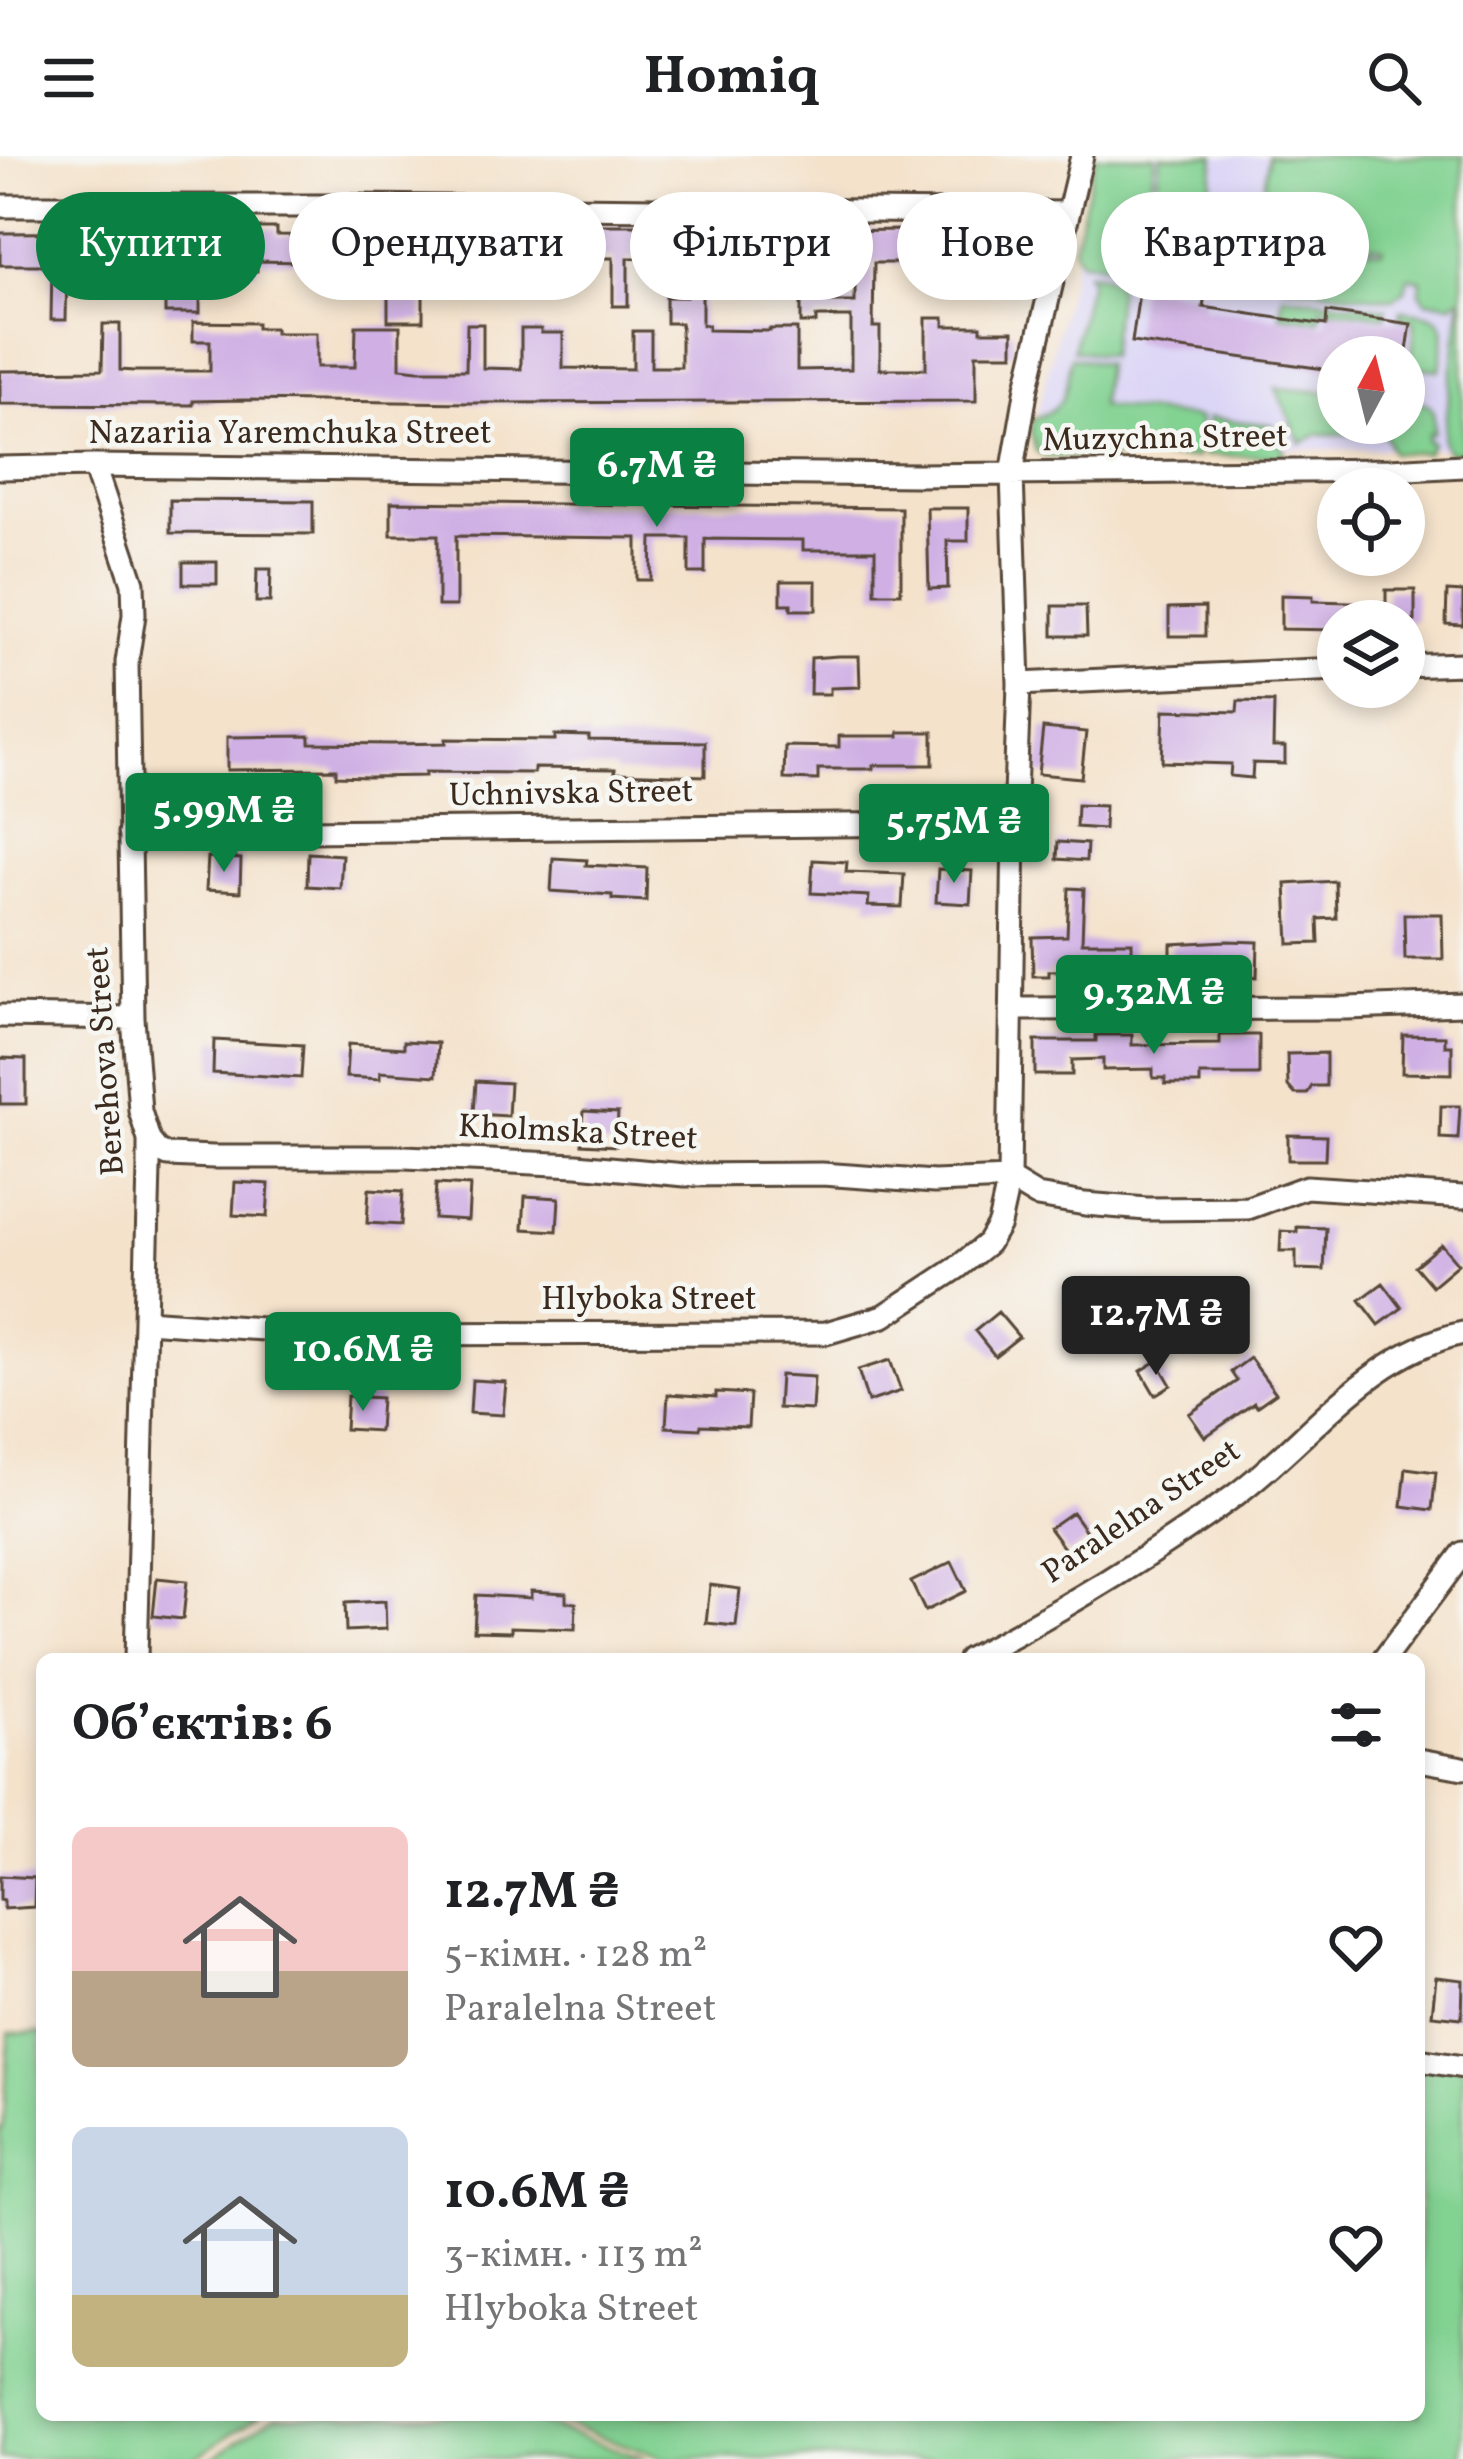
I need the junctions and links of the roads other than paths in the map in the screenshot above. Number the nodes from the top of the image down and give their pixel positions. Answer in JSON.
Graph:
{"nodes":[{"id":1,"x":1082,"y":156,"type":"edge"},
{"id":2,"x":1073,"y":192,"type":"edge"},
{"id":3,"x":0,"y":206,"type":"edge"},
{"id":4,"x":897,"y":211,"type":"edge"},
{"id":5,"x":1047,"y":300,"type":"edge"},
{"id":6,"x":94,"y":466,"type":"junction"},
{"id":7,"x":1463,"y":466,"type":"edge"},
{"id":8,"x":0,"y":468,"type":"edge"},
{"id":9,"x":1012,"y":474,"type":"junction"},
{"id":10,"x":1463,"y":664,"type":"edge"},
{"id":11,"x":1425,"y":665,"type":"edge"},
{"id":12,"x":1317,"y":670,"type":"edge"},
{"id":13,"x":1019,"y":684,"type":"junction"},
{"id":14,"x":1014,"y":823,"type":"junction"},
{"id":15,"x":129,"y":832,"type":"junction"},
{"id":16,"x":1463,"y":1004,"type":"edge"},
{"id":17,"x":1011,"y":1009,"type":"junction"},
{"id":18,"x":0,"y":1016,"type":"edge"},
{"id":19,"x":133,"y":1018,"type":"junction"},
{"id":20,"x":149,"y":1140,"type":"junction"},
{"id":21,"x":1009,"y":1179,"type":"junction"},
{"id":22,"x":1463,"y":1197,"type":"edge"},
{"id":23,"x":145,"y":1321,"type":"junction"},
{"id":24,"x":1463,"y":1333,"type":"edge"},
{"id":25,"x":1463,"y":1553,"type":"edge"},
{"id":26,"x":136,"y":1653,"type":"edge"},
{"id":27,"x":981,"y":1653,"type":"edge"},
{"id":28,"x":1388,"y":1653,"type":"edge"},
{"id":29,"x":1425,"y":1761,"type":"edge"},
{"id":30,"x":1463,"y":1768,"type":"edge"},
{"id":31,"x":1425,"y":2061,"type":"edge"},
{"id":32,"x":1463,"y":2067,"type":"edge"}],
"edges":[{"from":1,"to":2,"type":"street","name":"Hlyboka Street"},
{"from":3,"to":4,"type":"street"},
{"from":5,"to":9,"type":"street","name":"Hlyboka Street"},
{"from":6,"to":8,"type":"street","name":"Nazariia Yaremchuka Street"},
{"from":6,"to":9,"type":"street","name":"Nazariia Yaremchuka Street"},
{"from":6,"to":15,"type":"street","name":"Berehova Street"},
{"from":7,"to":9,"type":"street","name":"Muzychna Street"},
{"from":9,"to":13,"type":"street","name":"Hlyboka Street"},
{"from":10,"to":11,"type":"street"},
{"from":12,"to":13,"type":"street"},
{"from":13,"to":14,"type":"street","name":"Hlyboka Street"},
{"from":14,"to":15,"type":"street","name":"Uchnivska Street"},
{"from":14,"to":17,"type":"street","name":"Hlyboka Street"},
{"from":15,"to":19,"type":"street","name":"Berehova Street"},
{"from":16,"to":17,"type":"street"},
{"from":17,"to":21,"type":"street","name":"Hlyboka Street"},
{"from":18,"to":19,"type":"street"},
{"from":19,"to":20,"type":"street","name":"Berehova Street"},
{"from":20,"to":21,"type":"street","name":"Kholmska Street"},
{"from":20,"to":23,"type":"street","name":"Berehova Street"},
{"from":21,"to":22,"type":"street"},
{"from":21,"to":23,"type":"street","name":"Hlyboka Street"},
{"from":23,"to":26,"type":"street","name":"Berehova Street"},
{"from":24,"to":27,"type":"street","name":"Paralelna Street"},
{"from":25,"to":28,"type":"street"},
{"from":29,"to":30,"type":"street"},
{"from":31,"to":32,"type":"street"}]}
